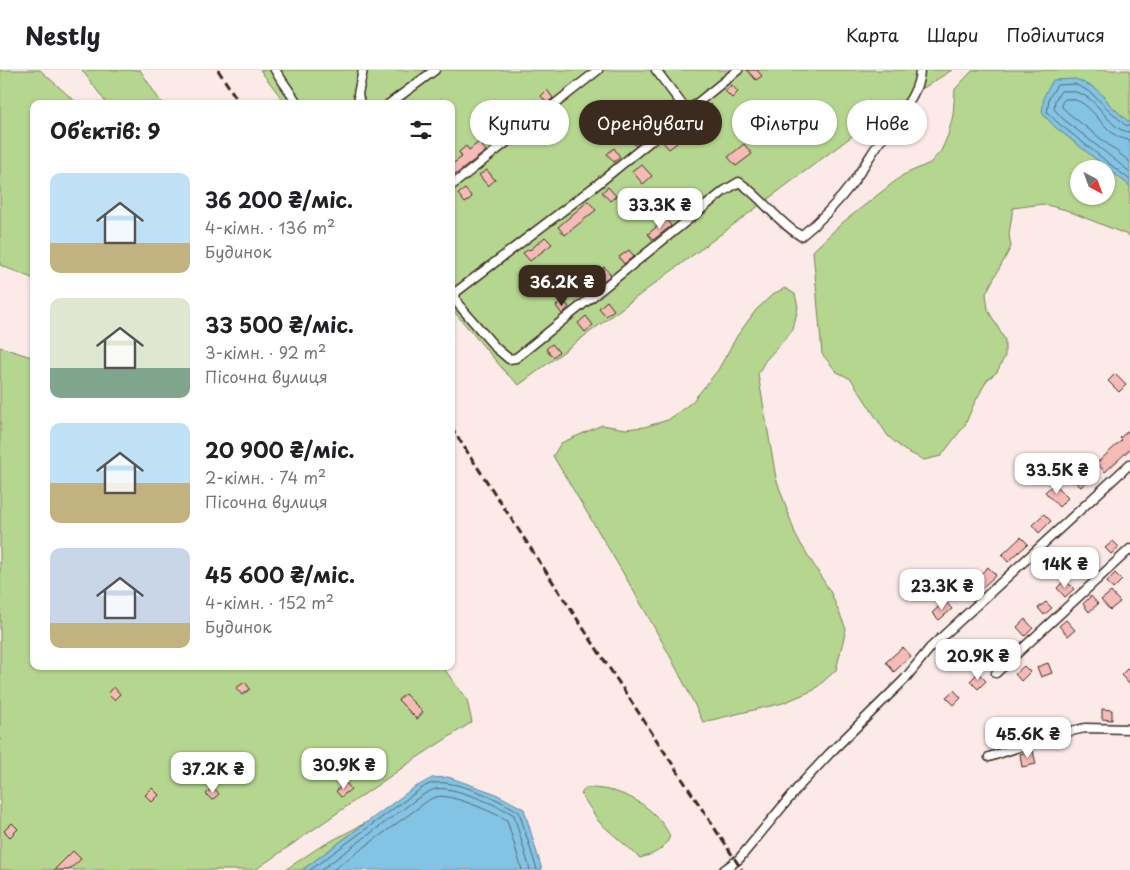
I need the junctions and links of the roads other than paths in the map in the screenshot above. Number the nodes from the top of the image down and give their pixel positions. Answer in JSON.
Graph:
{"nodes":[{"id":1,"x":275,"y":70,"type":"edge"},
{"id":2,"x":363,"y":70,"type":"edge"},
{"id":3,"x":435,"y":70,"type":"edge"},
{"id":4,"x":598,"y":70,"type":"edge"},
{"id":5,"x":656,"y":70,"type":"edge"},
{"id":6,"x":738,"y":70,"type":"edge"},
{"id":7,"x":920,"y":70,"type":"edge"},
{"id":8,"x":295,"y":100,"type":"edge"},
{"id":9,"x":359,"y":100,"type":"edge"},
{"id":10,"x":394,"y":100,"type":"edge"},
{"id":11,"x":679,"y":100,"type":"edge"},
{"id":12,"x":701,"y":100,"type":"edge"},
{"id":13,"x":645,"y":145,"type":"edge"},
{"id":14,"x":455,"y":183,"type":"edge"},
{"id":15,"x":455,"y":290,"type":"edge"},
{"id":16,"x":455,"y":297,"type":"edge"},
{"id":17,"x":1130,"y":464,"type":"edge"},
{"id":18,"x":1130,"y":549,"type":"edge"},
{"id":19,"x":996,"y":674,"type":"dead end"},
{"id":20,"x":1130,"y":729,"type":"edge"},
{"id":21,"x":989,"y":757,"type":"dead end"},
{"id":22,"x":724,"y":870,"type":"edge"}],
"edges":[{"from":1,"to":8,"type":"street"},
{"from":2,"to":9,"type":"street"},
{"from":3,"to":10,"type":"street"},
{"from":4,"to":14,"type":"street"},
{"from":5,"to":11,"type":"street"},
{"from":6,"to":12,"type":"street"},
{"from":7,"to":16,"type":"street"},
{"from":13,"to":15,"type":"street"},
{"from":17,"to":22,"type":"street"},
{"from":18,"to":19,"type":"street"},
{"from":20,"to":21,"type":"street"}]}
